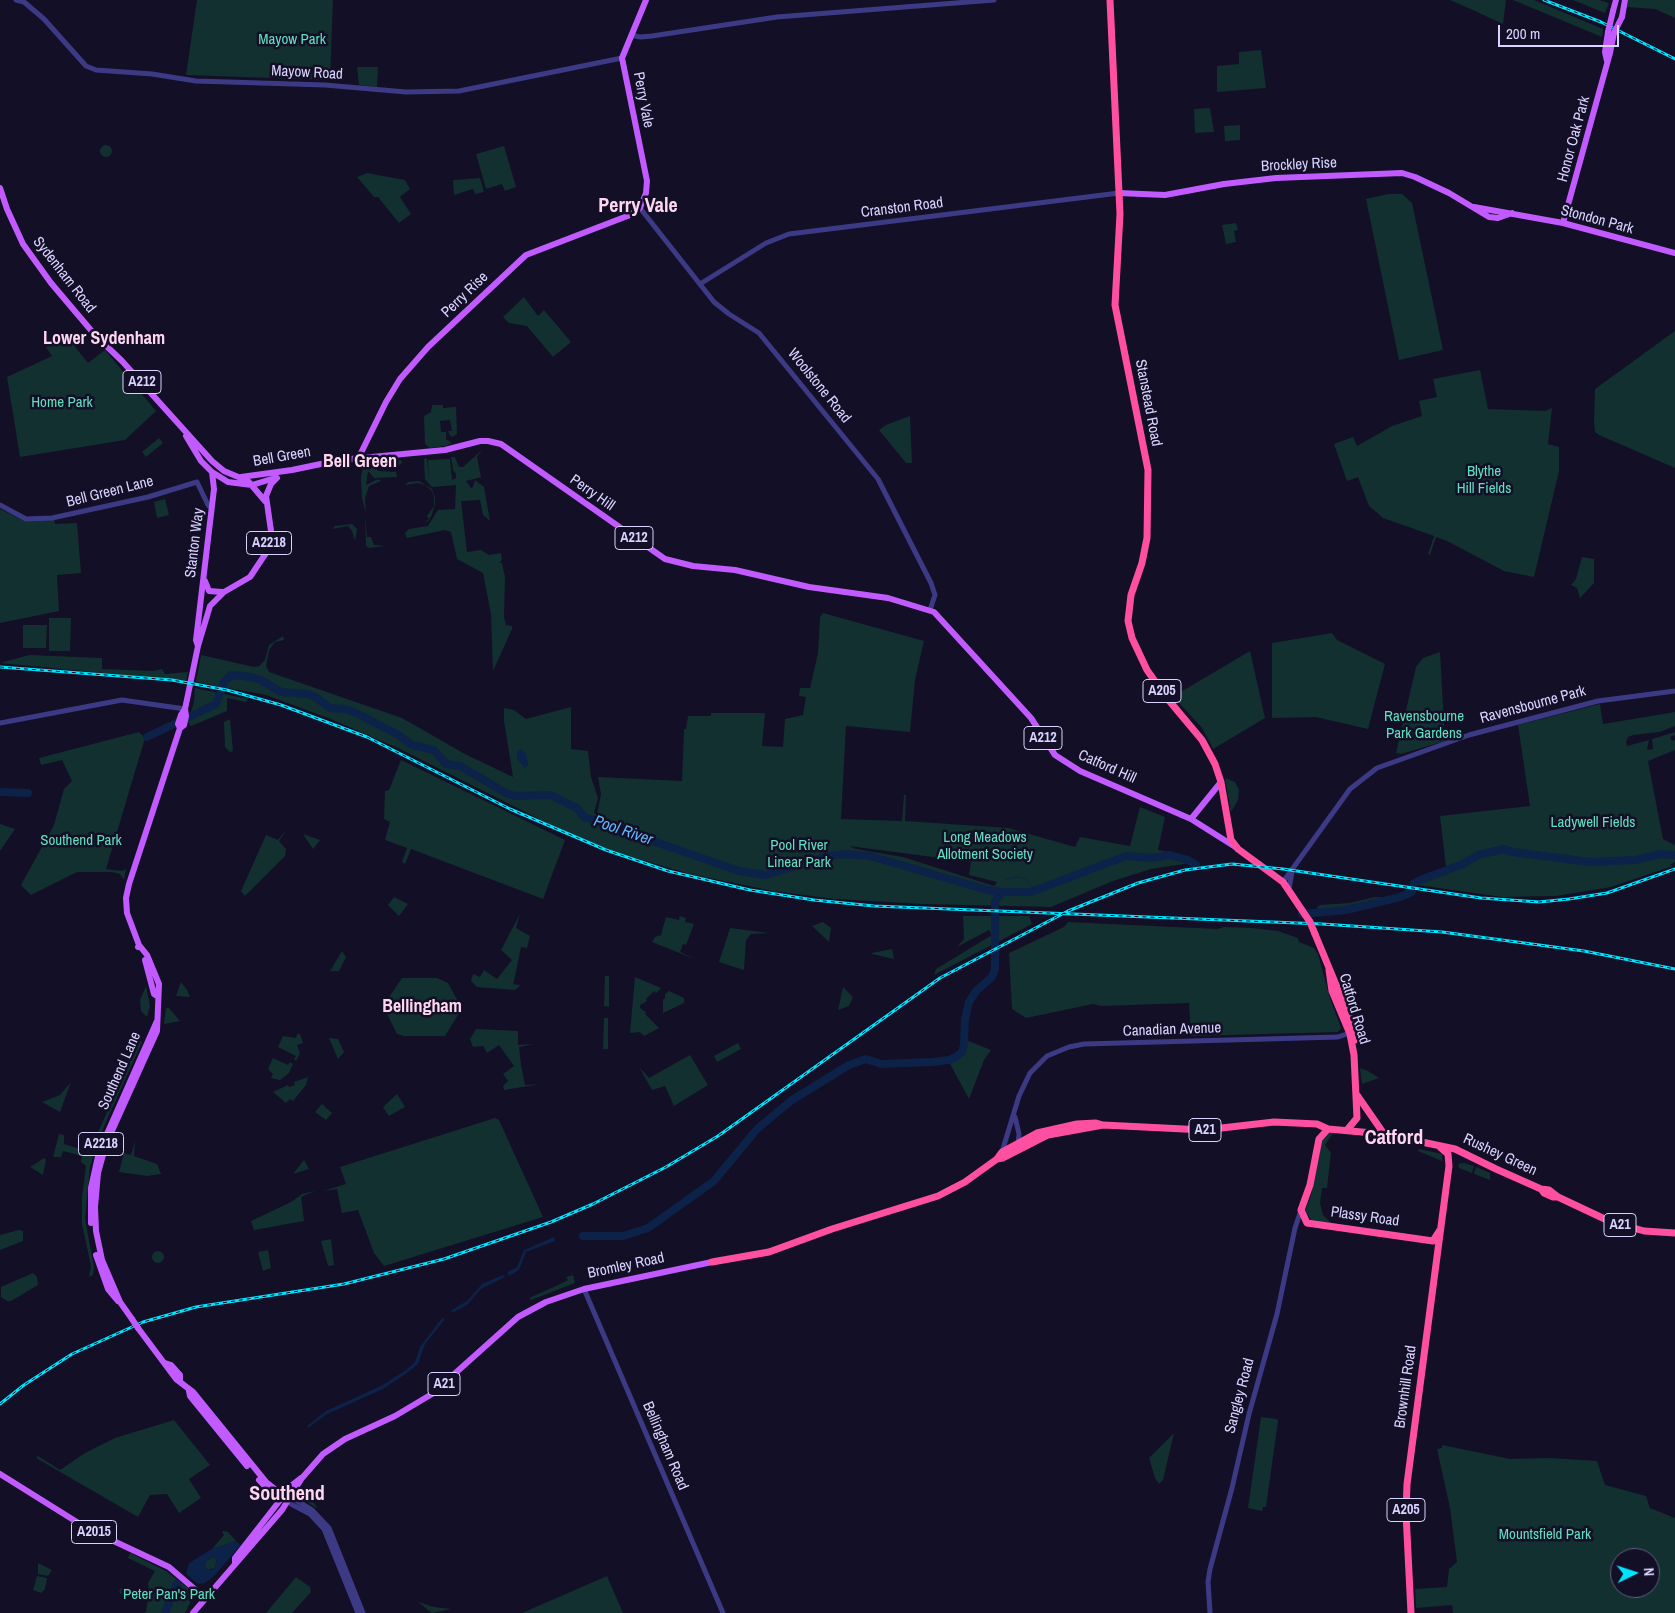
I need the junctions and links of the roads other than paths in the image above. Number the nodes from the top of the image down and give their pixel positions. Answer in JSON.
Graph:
{"nodes":[{"id":1,"x":16,"y":0,"type":"edge"},
{"id":2,"x":646,"y":0,"type":"edge"},
{"id":3,"x":994,"y":0,"type":"edge"},
{"id":4,"x":1110,"y":0,"type":"edge"},
{"id":5,"x":1616,"y":0,"type":"edge"},
{"id":6,"x":1625,"y":0,"type":"edge"},
{"id":7,"x":1611,"y":32,"type":"junction"},
{"id":8,"x":631,"y":35,"type":"junction"},
{"id":9,"x":622,"y":58,"type":"junction"},
{"id":10,"x":0,"y":188,"type":"edge"},
{"id":11,"x":1119,"y":193,"type":"junction"},
{"id":12,"x":1472,"y":207,"type":"joint"},
{"id":13,"x":640,"y":208,"type":"junction"},
{"id":14,"x":4,"y":211,"type":"edge"},
{"id":15,"x":1563,"y":223,"type":"junction"},
{"id":16,"x":1675,"y":253,"type":"edge"},
{"id":17,"x":700,"y":284,"type":"junction"},
{"id":18,"x":185,"y":433,"type":"junction"},
{"id":19,"x":358,"y":459,"type":"junction"},
{"id":20,"x":292,"y":470,"type":"junction"},
{"id":21,"x":212,"y":472,"type":"junction"},
{"id":22,"x":226,"y":472,"type":"junction"},
{"id":23,"x":241,"y":477,"type":"junction"},
{"id":24,"x":222,"y":478,"type":"junction"},
{"id":25,"x":277,"y":478,"type":"junction"},
{"id":26,"x":252,"y":485,"type":"junction"},
{"id":27,"x":214,"y":489,"type":"junction"},
{"id":28,"x":265,"y":501,"type":"junction"},
{"id":29,"x":0,"y":505,"type":"edge"},
{"id":30,"x":211,"y":508,"type":"junction"},
{"id":31,"x":204,"y":581,"type":"junction"},
{"id":32,"x":224,"y":592,"type":"junction"},
{"id":33,"x":200,"y":600,"type":"joint"},
{"id":34,"x":930,"y":610,"type":"junction"},
{"id":35,"x":198,"y":646,"type":"junction"},
{"id":36,"x":1675,"y":691,"type":"edge"},
{"id":37,"x":186,"y":713,"type":"junction"},
{"id":38,"x":0,"y":723,"type":"edge"},
{"id":39,"x":1221,"y":782,"type":"junction"},
{"id":40,"x":1191,"y":819,"type":"junction"},
{"id":41,"x":1215,"y":832,"type":"junction"},
{"id":42,"x":1229,"y":837,"type":"junction"},
{"id":43,"x":1238,"y":849,"type":"junction"},
{"id":44,"x":1292,"y":872,"type":"junction"},
{"id":45,"x":1283,"y":882,"type":"junction"},
{"id":46,"x":1289,"y":889,"type":"junction"},
{"id":47,"x":1329,"y":970,"type":"junction"},
{"id":48,"x":1348,"y":1015,"type":"junction"},
{"id":49,"x":1350,"y":1034,"type":"junction"},
{"id":50,"x":1354,"y":1055,"type":"junction"},
{"id":51,"x":1357,"y":1095,"type":"junction"},
{"id":52,"x":1014,"y":1116,"type":"junction"},
{"id":53,"x":1103,"y":1125,"type":"junction"},
{"id":54,"x":1307,"y":1125,"type":"junction"},
{"id":55,"x":1328,"y":1128,"type":"junction"},
{"id":56,"x":1347,"y":1130,"type":"junction"},
{"id":57,"x":1384,"y":1134,"type":"junction"},
{"id":58,"x":1319,"y":1140,"type":"junction"},
{"id":59,"x":1020,"y":1141,"type":"junction"},
{"id":60,"x":1440,"y":1146,"type":"junction"},
{"id":61,"x":1002,"y":1152,"type":"junction"},
{"id":62,"x":1464,"y":1155,"type":"junction"},
{"id":63,"x":997,"y":1159,"type":"junction"},
{"id":64,"x":1449,"y":1166,"type":"junction"},
{"id":65,"x":1302,"y":1210,"type":"junction"},
{"id":66,"x":1307,"y":1223,"type":"junction"},
{"id":67,"x":1440,"y":1230,"type":"junction"},
{"id":68,"x":1675,"y":1233,"type":"edge"},
{"id":69,"x":1293,"y":1238,"type":"junction"},
{"id":70,"x":1433,"y":1241,"type":"junction"},
{"id":71,"x":1438,"y":1250,"type":"junction"},
{"id":72,"x":712,"y":1262,"type":"joint"},
{"id":73,"x":584,"y":1289,"type":"junction"},
{"id":74,"x":0,"y":1474,"type":"edge"},
{"id":75,"x":286,"y":1498,"type":"junction"},
{"id":76,"x":213,"y":1588,"type":"junction"},
{"id":77,"x":193,"y":1589,"type":"junction"},
{"id":78,"x":203,"y":1600,"type":"junction"},
{"id":79,"x":193,"y":1613,"type":"edge"},
{"id":80,"x":358,"y":1613,"type":"edge"},
{"id":81,"x":363,"y":1613,"type":"edge"},
{"id":82,"x":723,"y":1613,"type":"edge"},
{"id":83,"x":1210,"y":1613,"type":"edge"},
{"id":84,"x":1411,"y":1613,"type":"edge"}],
"edges":[{"from":1,"to":9,"type":"street","name":"Mayow Road"},
{"from":2,"to":8,"type":"main road","name":"Perry Vale"},
{"from":3,"to":8,"type":"street"},
{"from":4,"to":11,"type":"highway","name":"Stanstead Road","number":"A205"},
{"from":5,"to":7,"type":"main road","name":"Honor Oak Park","bridge":true},
{"from":6,"to":7,"type":"main road","name":"Honor Oak Park","bridge":true},
{"from":7,"to":15,"type":"main road","name":"Honor Oak Park"},
{"from":8,"to":9,"type":"main road","name":"Perry Vale"},
{"from":9,"to":13,"type":"main road","name":"Perry Vale"},
{"from":10,"to":14,"type":"main road","name":"Sydenham Road","number":"A212"},
{"from":11,"to":12,"type":"main road","name":"Brockley Rise"},
{"from":11,"to":17,"type":"street","name":"Cranston Road"},
{"from":11,"to":39,"type":"highway","name":"Stanstead Road","number":"A205"},
{"from":12,"to":15,"type":"main road","name":"Stondon Park"},
{"from":13,"to":17,"type":"street","name":"Woolstone Road"},
{"from":13,"to":19,"type":"main road","name":"Perry Rise"},
{"from":14,"to":18,"type":"main road","name":"Sydenham Road","number":"A212"},
{"from":15,"to":16,"type":"main road","name":"Stondon Park"},
{"from":17,"to":34,"type":"street","name":"Woolstone Road"},
{"from":18,"to":21,"type":"main road","name":"Sydenham Road","number":"A212"},
{"from":18,"to":22,"type":"main road","name":"Sydenham Road","number":"A212"},
{"from":19,"to":20,"type":"main road","name":"Bell Green","number":"A212"},
{"from":19,"to":34,"type":"main road","name":"Perry Hill","number":"A212"},
{"from":20,"to":23,"type":"main road","name":"Bell Green","number":"A212"},
{"from":20,"to":25,"type":"main road","number":"A212"},
{"from":21,"to":24,"type":"main road","name":"Sydenham Road","number":"A212"},
{"from":21,"to":27,"type":"main road","name":"Stanton Way","number":"A2218"},
{"from":22,"to":23,"type":"main road","number":"A212"},
{"from":22,"to":24,"type":"main road","name":"Stanton Way","number":"A2218"},
{"from":23,"to":26,"type":"main road","name":"Southend Lane"},
{"from":24,"to":26,"type":"main road","name":"Sydenham Road","number":"A212"},
{"from":24,"to":27,"type":"main road","name":"Stanton Way","number":"A2218"},
{"from":25,"to":26,"type":"main road","name":"Sydenham Road","number":"A212"},
{"from":25,"to":28,"type":"main road"},
{"from":26,"to":28,"type":"main road","name":"Southend Lane"},
{"from":27,"to":30,"type":"main road","name":"Stanton Way","number":"A2218"},
{"from":28,"to":32,"type":"main road","name":"Southend Lane","number":"A2218"},
{"from":29,"to":30,"type":"street","name":"Bell Green Lane"},
{"from":30,"to":31,"type":"main road","name":"Stanton Way","number":"A2218"},
{"from":31,"to":32,"type":"main road"},
{"from":31,"to":33,"type":"main road","name":"Stanton Way","number":"A2218"},
{"from":32,"to":35,"type":"main road","name":"Southend Lane","number":"A2218"},
{"from":33,"to":35,"type":"main road","name":"Southend Lane","number":"A2218"},
{"from":34,"to":40,"type":"main road","name":"Catford Hill","number":"A212"},
{"from":35,"to":37,"type":"main road","name":"Southend Lane","number":"A2218"},
{"from":36,"to":44,"type":"street","name":"Ravensbourne Park"},
{"from":37,"to":38,"type":"street"},
{"from":37,"to":75,"type":"main road","name":"Southend Lane","number":"A2218","bridge":true},
{"from":39,"to":40,"type":"main road"},
{"from":39,"to":42,"type":"highway","name":"Stanstead Road","number":"A205"},
{"from":40,"to":41,"type":"main road","name":"Catford Hill","number":"A212"},
{"from":41,"to":42,"type":"main road","name":"Catford Hill","number":"A212"},
{"from":41,"to":43,"type":"main road","name":"Catford Hill","number":"A212"},
{"from":42,"to":43,"type":"highway","name":"Stanstead Road","number":"A205"},
{"from":43,"to":45,"type":"highway","name":"Catford Hill","number":"A205"},
{"from":44,"to":45,"type":"street","name":"Ravensbourne Park"},
{"from":44,"to":46,"type":"street","name":"Ravensbourne Park"},
{"from":45,"to":46,"type":"highway","name":"Catford Road","number":"A205"},
{"from":46,"to":47,"type":"highway","name":"Catford Road","number":"A205","bridge":true},
{"from":47,"to":48,"type":"highway","name":"Catford Road","number":"A205"},
{"from":47,"to":49,"type":"highway","name":"Catford Road","number":"A205"},
{"from":48,"to":49,"type":"street"},
{"from":48,"to":50,"type":"highway","name":"Catford Road","number":"A205"},
{"from":49,"to":50,"type":"highway","name":"Catford Road","number":"A205"},
{"from":49,"to":52,"type":"street","name":"Canadian Avenue"},
{"from":50,"to":51,"type":"highway","name":"Catford Road","number":"A205"},
{"from":51,"to":56,"type":"highway","name":"Catford Road","number":"A205"},
{"from":51,"to":57,"type":"highway"},
{"from":52,"to":59,"type":"street"},
{"from":52,"to":61,"type":"street","name":"Canadian Avenue"},
{"from":53,"to":54,"type":"highway","name":"Bromley Road","number":"A21"},
{"from":53,"to":59,"type":"highway","name":"Bromley Road","number":"A21"},
{"from":53,"to":59,"type":"highway","name":"Bromley Road","number":"A21"},
{"from":54,"to":55,"type":"highway","name":"Bromley Road","number":"A21"},
{"from":54,"to":58,"type":"highway"},
{"from":55,"to":56,"type":"highway","name":"Rushey Green"},
{"from":55,"to":58,"type":"highway","name":"Sangley Road"},
{"from":56,"to":57,"type":"highway","name":"Rushey Green"},
{"from":57,"to":60,"type":"highway","name":"Rushey Green"},
{"from":58,"to":65,"type":"highway","name":"Sangley Road"},
{"from":59,"to":61,"type":"highway","name":"Bromley Road","number":"A21"},
{"from":59,"to":63,"type":"highway","name":"Bromley Road","number":"A21"},
{"from":60,"to":62,"type":"highway","name":"Rushey Green","number":"A21"},
{"from":60,"to":64,"type":"highway"},
{"from":61,"to":63,"type":"highway","name":"Bromley Road","number":"A21"},
{"from":62,"to":64,"type":"highway"},
{"from":62,"to":68,"type":"highway","name":"Rushey Green","number":"A21"},
{"from":63,"to":72,"type":"highway","name":"Bromley Road","number":"A21"},
{"from":64,"to":67,"type":"highway","name":"Brownhill Road","number":"A205"},
{"from":65,"to":66,"type":"highway","name":"Plassy Road"},
{"from":65,"to":69,"type":"street","name":"Sangley Road"},
{"from":66,"to":69,"type":"street"},
{"from":66,"to":70,"type":"highway","name":"Plassy Road"},
{"from":67,"to":70,"type":"highway","number":"A205"},
{"from":67,"to":71,"type":"highway","name":"Brownhill Road","number":"A205"},
{"from":69,"to":83,"type":"street","name":"Sangley Road"},
{"from":70,"to":71,"type":"highway"},
{"from":71,"to":84,"type":"highway","name":"Brownhill Road","number":"A205"},
{"from":72,"to":73,"type":"main road","name":"Bromley Road","number":"A21"},
{"from":73,"to":75,"type":"main road","name":"Bromley Road","number":"A21"},
{"from":73,"to":82,"type":"street","name":"Bellingham Road"},
{"from":74,"to":77,"type":"main road","number":"A2015"},
{"from":75,"to":76,"type":"main road","name":"Bromley Road","number":"A21"},
{"from":75,"to":80,"type":"street"},
{"from":75,"to":81,"type":"street"},
{"from":76,"to":77,"type":"main road"},
{"from":76,"to":78,"type":"main road","name":"Bromley Road","number":"A21"},
{"from":77,"to":78,"type":"main road","number":"A2015"},
{"from":78,"to":79,"type":"main road","name":"Bromley Road","number":"A21"}]}
